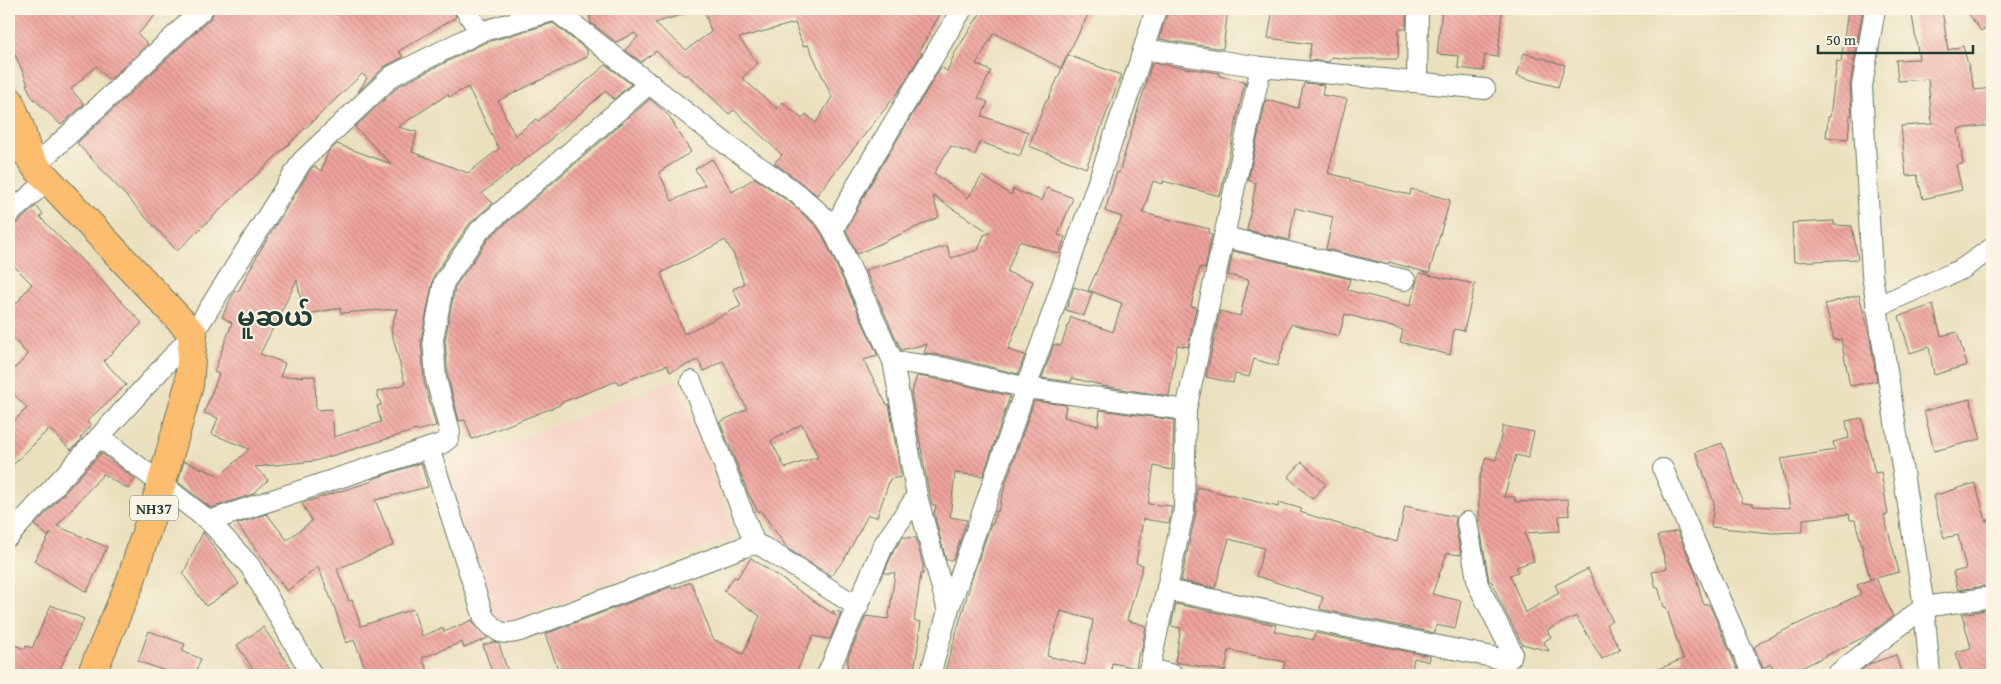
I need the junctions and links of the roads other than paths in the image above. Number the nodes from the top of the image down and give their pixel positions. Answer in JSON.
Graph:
{"nodes":[{"id":1,"x":203,"y":9,"type":"edge"},
{"id":2,"x":465,"y":9,"type":"edge"},
{"id":3,"x":558,"y":9,"type":"edge"},
{"id":4,"x":962,"y":9,"type":"edge"},
{"id":5,"x":1156,"y":9,"type":"edge"},
{"id":6,"x":1418,"y":9,"type":"edge"},
{"id":7,"x":1875,"y":9,"type":"edge"},
{"id":8,"x":480,"y":32,"type":"junction"},
{"id":9,"x":1144,"y":49,"type":"junction"},
{"id":10,"x":1261,"y":67,"type":"junction"},
{"id":11,"x":1417,"y":82,"type":"junction"},
{"id":12,"x":650,"y":83,"type":"junction"},
{"id":13,"x":1484,"y":89,"type":"dead end"},
{"id":14,"x":9,"y":100,"type":"edge"},
{"id":15,"x":30,"y":162,"type":"edge"},
{"id":16,"x":9,"y":214,"type":"edge"},
{"id":17,"x":833,"y":230,"type":"junction"},
{"id":18,"x":1225,"y":238,"type":"junction"},
{"id":19,"x":1992,"y":248,"type":"edge"},
{"id":20,"x":1405,"y":280,"type":"dead end"},
{"id":21,"x":1876,"y":306,"type":"junction"},
{"id":22,"x":193,"y":334,"type":"junction"},
{"id":23,"x":893,"y":361,"type":"junction"},
{"id":24,"x":691,"y":381,"type":"dead end"},
{"id":25,"x":1027,"y":388,"type":"junction"},
{"id":26,"x":1186,"y":410,"type":"junction"},
{"id":27,"x":100,"y":437,"type":"junction"},
{"id":28,"x":429,"y":448,"type":"junction"},
{"id":29,"x":1663,"y":469,"type":"dead end"},
{"id":30,"x":161,"y":485,"type":"junction"},
{"id":31,"x":917,"y":496,"type":"junction"},
{"id":32,"x":209,"y":521,"type":"junction"},
{"id":33,"x":1467,"y":522,"type":"dead end"},
{"id":34,"x":9,"y":536,"type":"edge"},
{"id":35,"x":755,"y":544,"type":"junction"},
{"id":36,"x":1166,"y":590,"type":"junction"},
{"id":37,"x":1992,"y":597,"type":"edge"},
{"id":38,"x":858,"y":607,"type":"junction"},
{"id":39,"x":1924,"y":607,"type":"junction"},
{"id":40,"x":948,"y":611,"type":"junction"},
{"id":41,"x":1148,"y":672,"type":"edge"},
{"id":42,"x":91,"y":675,"type":"edge"},
{"id":43,"x":312,"y":675,"type":"edge"},
{"id":44,"x":827,"y":675,"type":"edge"},
{"id":45,"x":930,"y":675,"type":"edge"},
{"id":46,"x":1173,"y":675,"type":"edge"},
{"id":47,"x":1753,"y":675,"type":"edge"},
{"id":48,"x":1836,"y":675,"type":"edge"},
{"id":49,"x":1930,"y":675,"type":"edge"}],
"edges":[{"from":1,"to":15,"type":"street"},
{"from":2,"to":8,"type":"street"},
{"from":3,"to":8,"type":"street"},
{"from":3,"to":12,"type":"street"},
{"from":4,"to":17,"type":"street"},
{"from":5,"to":9,"type":"street"},
{"from":6,"to":11,"type":"street"},
{"from":7,"to":21,"type":"street"},
{"from":8,"to":22,"type":"street"},
{"from":9,"to":10,"type":"street"},
{"from":9,"to":25,"type":"street"},
{"from":10,"to":11,"type":"street"},
{"from":10,"to":18,"type":"street"},
{"from":11,"to":13,"type":"street"},
{"from":12,"to":17,"type":"street"},
{"from":12,"to":28,"type":"street"},
{"from":14,"to":15,"type":"highway"},
{"from":15,"to":16,"type":"street"},
{"from":15,"to":22,"type":"highway"},
{"from":17,"to":23,"type":"street"},
{"from":18,"to":20,"type":"street"},
{"from":18,"to":26,"type":"street"},
{"from":19,"to":21,"type":"street"},
{"from":21,"to":39,"type":"street"},
{"from":22,"to":27,"type":"street"},
{"from":22,"to":30,"type":"highway","number":"NH37"},
{"from":23,"to":25,"type":"street"},
{"from":23,"to":31,"type":"street"},
{"from":24,"to":35,"type":"street"},
{"from":25,"to":26,"type":"street"},
{"from":25,"to":40,"type":"street"},
{"from":26,"to":36,"type":"street"},
{"from":27,"to":30,"type":"street"},
{"from":27,"to":34,"type":"street"},
{"from":28,"to":32,"type":"street"},
{"from":28,"to":35,"type":"street"},
{"from":29,"to":47,"type":"street"},
{"from":30,"to":32,"type":"street"},
{"from":30,"to":42,"type":"highway","number":"NH37"},
{"from":31,"to":38,"type":"street"},
{"from":31,"to":40,"type":"street"},
{"from":32,"to":43,"type":"street"},
{"from":33,"to":36,"type":"street"},
{"from":35,"to":38,"type":"street"},
{"from":36,"to":41,"type":"street"},
{"from":37,"to":39,"type":"street"},
{"from":38,"to":44,"type":"street"},
{"from":39,"to":48,"type":"street"},
{"from":39,"to":49,"type":"street"},
{"from":40,"to":45,"type":"street"},
{"from":41,"to":46,"type":"street"}]}
